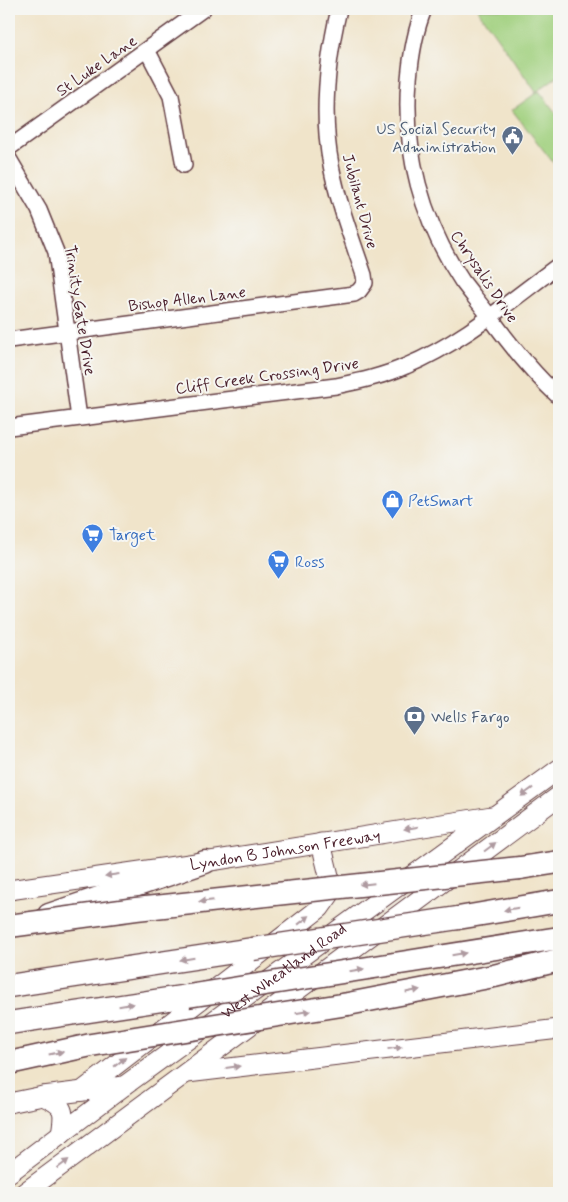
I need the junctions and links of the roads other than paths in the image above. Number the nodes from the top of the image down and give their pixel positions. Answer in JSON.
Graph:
{"nodes":[{"id":1,"x":203,"y":9,"type":"edge"},
{"id":2,"x":339,"y":9,"type":"edge"},
{"id":3,"x":424,"y":9,"type":"edge"},
{"id":4,"x":147,"y":50,"type":"junction"},
{"id":5,"x":9,"y":148,"type":"edge"},
{"id":6,"x":9,"y":159,"type":"edge"},
{"id":7,"x":184,"y":165,"type":"dead end"},
{"id":8,"x":559,"y":265,"type":"edge"},
{"id":9,"x":365,"y":283,"type":"joint"},
{"id":10,"x":489,"y":316,"type":"junction"},
{"id":11,"x":67,"y":331,"type":"junction"},
{"id":12,"x":9,"y":340,"type":"edge"},
{"id":13,"x":559,"y":398,"type":"edge"},
{"id":14,"x":79,"y":418,"type":"junction"},
{"id":15,"x":9,"y":427,"type":"edge"},
{"id":16,"x":559,"y":769,"type":"edge"},
{"id":17,"x":559,"y":796,"type":"edge"},
{"id":18,"x":551,"y":806,"type":"edge"},
{"id":19,"x":496,"y":816,"type":"junction"},
{"id":20,"x":462,"y":829,"type":"junction"},
{"id":21,"x":321,"y":843,"type":"junction"},
{"id":22,"x":204,"y":862,"type":"junction"},
{"id":23,"x":559,"y":862,"type":"edge"},
{"id":24,"x":9,"y":890,"type":"edge"},
{"id":25,"x":423,"y":897,"type":"junction"},
{"id":26,"x":559,"y":901,"type":"edge"},
{"id":27,"x":9,"y":926,"type":"edge"},
{"id":28,"x":559,"y":938,"type":"edge"},
{"id":29,"x":559,"y":960,"type":"edge"},
{"id":30,"x":9,"y":986,"type":"edge"},
{"id":31,"x":231,"y":1009,"type":"junction"},
{"id":32,"x":9,"y":1023,"type":"edge"},
{"id":33,"x":559,"y":1029,"type":"edge"},
{"id":34,"x":9,"y":1063,"type":"edge"},
{"id":35,"x":208,"y":1065,"type":"junction"},
{"id":36,"x":185,"y":1073,"type":"junction"},
{"id":37,"x":124,"y":1086,"type":"junction"},
{"id":38,"x":81,"y":1092,"type":"junction"},
{"id":39,"x":43,"y":1096,"type":"junction"},
{"id":40,"x":9,"y":1103,"type":"edge"},
{"id":41,"x":61,"y":1134,"type":"junction"},
{"id":42,"x":9,"y":1173,"type":"edge"},
{"id":43,"x":24,"y":1193,"type":"edge"}],
"edges":[{"from":1,"to":4,"type":"street","name":"St Luke Lane"},
{"from":2,"to":9,"type":"street","name":"Jubilant Drive"},
{"from":3,"to":10,"type":"street","name":"Chrysalis Drive"},
{"from":4,"to":5,"type":"street","name":"St Luke Lane"},
{"from":4,"to":7,"type":"street"},
{"from":6,"to":11,"type":"street","name":"Trinity Gate Drive"},
{"from":8,"to":10,"type":"street","name":"Cliff Creek Crossing Drive"},
{"from":9,"to":11,"type":"street","name":"Bishop Allen Lane"},
{"from":10,"to":13,"type":"street","name":"Chrysalis Drive"},
{"from":10,"to":14,"type":"street","name":"Cliff Creek Crossing Drive"},
{"from":11,"to":12,"type":"street","name":"Bishop Allen Lane"},
{"from":11,"to":14,"type":"street","name":"Trinity Gate Drive"},
{"from":14,"to":15,"type":"street","name":"Cliff Creek Crossing Drive"},
{"from":16,"to":19,"type":"main road","one_way":true},
{"from":17,"to":18,"type":"main road","name":"West Wheatland Road"},
{"from":18,"to":19,"type":"main road","name":"Lyndon B Johnson Freeway"},
{"from":25,"to":18,"type":"main road","name":"West Wheatland Road","one_way":true},
{"from":19,"to":20,"type":"main road","name":"Lyndon B Johnson Freeway"},
{"from":20,"to":21,"type":"main road","name":"Lyndon B Johnson Freeway","one_way":true},
{"from":20,"to":25,"type":"main road"},
{"from":20,"to":31,"type":"main road","name":"West Wheatland Road"},
{"from":21,"to":22,"type":"main road","name":"Lyndon B Johnson Freeway"},
{"from":38,"to":21,"type":"main road","one_way":true},
{"from":22,"to":24,"type":"main road","name":"Lyndon B Johnson Freeway","one_way":true},
{"from":22,"to":27,"type":"highway"},
{"from":23,"to":27,"type":"highway","one_way":true,"bridge":true},
{"from":25,"to":35,"type":"main road","name":"West Wheatland Road"},
{"from":26,"to":30,"type":"highway","one_way":true,"bridge":true},
{"from":32,"to":28,"type":"highway","one_way":true,"bridge":true},
{"from":34,"to":29,"type":"highway","one_way":true,"bridge":true},
{"from":31,"to":35,"type":"main road"},
{"from":31,"to":37,"type":"main road","name":"West Wheatland Road"},
{"from":35,"to":33,"type":"main road","one_way":true},
{"from":35,"to":36,"type":"main road","name":"West Wheatland Road"},
{"from":36,"to":37,"type":"main road"},
{"from":43,"to":36,"type":"main road","name":"West Wheatland Road","one_way":true},
{"from":37,"to":38,"type":"main road"},
{"from":37,"to":41,"type":"main road","name":"West Wheatland Road"},
{"from":38,"to":39,"type":"main road"},
{"from":39,"to":40,"type":"main road"},
{"from":39,"to":41,"type":"main road"},
{"from":41,"to":42,"type":"main road","name":"West Wheatland Road"}]}
